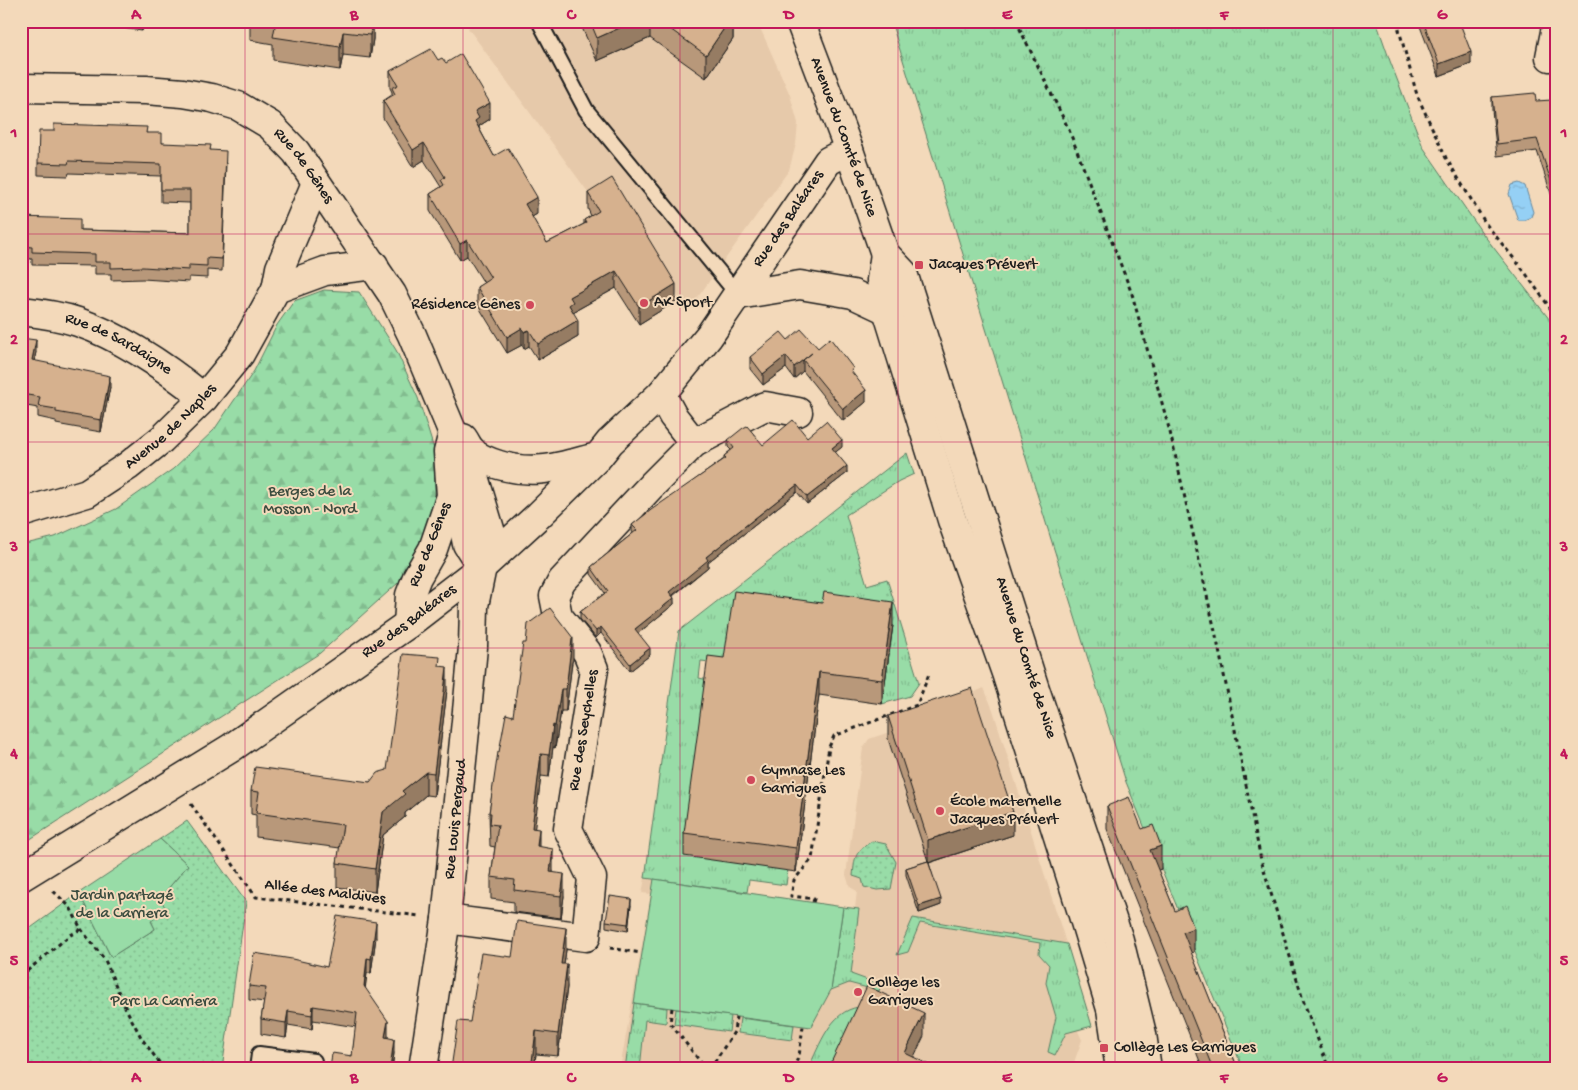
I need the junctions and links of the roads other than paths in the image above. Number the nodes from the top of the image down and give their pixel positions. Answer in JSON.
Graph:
{"nodes":[{"id":1,"x":539,"y":21,"type":"edge"},
{"id":2,"x":800,"y":21,"type":"edge"},
{"id":3,"x":1557,"y":22,"type":"edge"},
{"id":4,"x":1550,"y":57,"type":"dead end"},
{"id":5,"x":21,"y":88,"type":"edge"},
{"id":6,"x":849,"y":150,"type":"junction"},
{"id":7,"x":316,"y":182,"type":"junction"},
{"id":8,"x":885,"y":254,"type":"junction"},
{"id":9,"x":374,"y":265,"type":"junction"},
{"id":10,"x":276,"y":289,"type":"junction"},
{"id":11,"x":738,"y":295,"type":"junction"},
{"id":12,"x":887,"y":310,"type":"junction"},
{"id":13,"x":21,"y":311,"type":"edge"},
{"id":14,"x":661,"y":394,"type":"junction"},
{"id":15,"x":204,"y":398,"type":"junction"},
{"id":16,"x":798,"y":412,"type":"dead end"},
{"id":17,"x":462,"y":442,"type":"junction"},
{"id":18,"x":694,"y":443,"type":"junction"},
{"id":19,"x":598,"y":457,"type":"junction"},
{"id":20,"x":451,"y":496,"type":"junction"},
{"id":21,"x":21,"y":513,"type":"edge"},
{"id":22,"x":482,"y":567,"type":"junction"},
{"id":23,"x":408,"y":624,"type":"junction"},
{"id":24,"x":27,"y":873,"type":"edge"},
{"id":25,"x":446,"y":919,"type":"junction"},
{"id":26,"x":257,"y":1069,"type":"edge"},
{"id":27,"x":313,"y":1069,"type":"edge"},
{"id":28,"x":423,"y":1069,"type":"edge"},
{"id":29,"x":1120,"y":1069,"type":"edge"},
{"id":30,"x":1147,"y":1069,"type":"edge"}],
"edges":[{"from":1,"to":11,"type":"lane"},
{"from":2,"to":6,"type":"street","name":"Avenue du Comté de Nice"},
{"from":3,"to":4,"type":"street"},
{"from":5,"to":7,"type":"street","name":"Rue de Gênes"},
{"from":6,"to":8,"type":"street","name":"Avenue du Comté de Nice"},
{"from":6,"to":11,"type":"street","name":"Rue des Baléares"},
{"from":7,"to":9,"type":"street","name":"Rue de Gênes"},
{"from":7,"to":10,"type":"street","name":"Avenue de Naples"},
{"from":8,"to":12,"type":"street","name":"Avenue du Comté de Nice"},
{"from":8,"to":30,"type":"street","name":"Avenue du Comté de Nice"},
{"from":9,"to":10,"type":"street"},
{"from":9,"to":17,"type":"street","name":"Rue de Gênes"},
{"from":10,"to":15,"type":"street","name":"Avenue de Naples"},
{"from":11,"to":12,"type":"street","name":"Rue des Baléares"},
{"from":11,"to":14,"type":"street","name":"Rue des Baléares"},
{"from":12,"to":29,"type":"street","name":"Avenue du Comté de Nice"},
{"from":13,"to":15,"type":"street","name":"Rue de Sardaigne"},
{"from":14,"to":18,"type":"street"},
{"from":14,"to":19,"type":"street","name":"Rue des Baléares"},
{"from":15,"to":21,"type":"street","name":"Avenue de Naples"},
{"from":16,"to":18,"type":"street","name":"Rue des Seychelles"},
{"from":17,"to":19,"type":"street"},
{"from":17,"to":20,"type":"street","name":"Rue de Gênes"},
{"from":17,"to":22,"type":"street","name":"Rue de Gênes"},
{"from":18,"to":25,"type":"street","name":"Rue des Seychelles"},
{"from":19,"to":22,"type":"street","name":"Rue des Baléares"},
{"from":20,"to":22,"type":"street","name":"Rue de Gênes"},
{"from":20,"to":23,"type":"street","name":"Rue de Gênes"},
{"from":22,"to":23,"type":"street","name":"Rue des Baléares"},
{"from":22,"to":25,"type":"street","name":"Rue Louis Pergaud"},
{"from":23,"to":24,"type":"street","name":"Rue des Baléares"},
{"from":25,"to":28,"type":"street","name":"Rue Louis Pergaud"},
{"from":26,"to":27,"type":"lane"}]}
